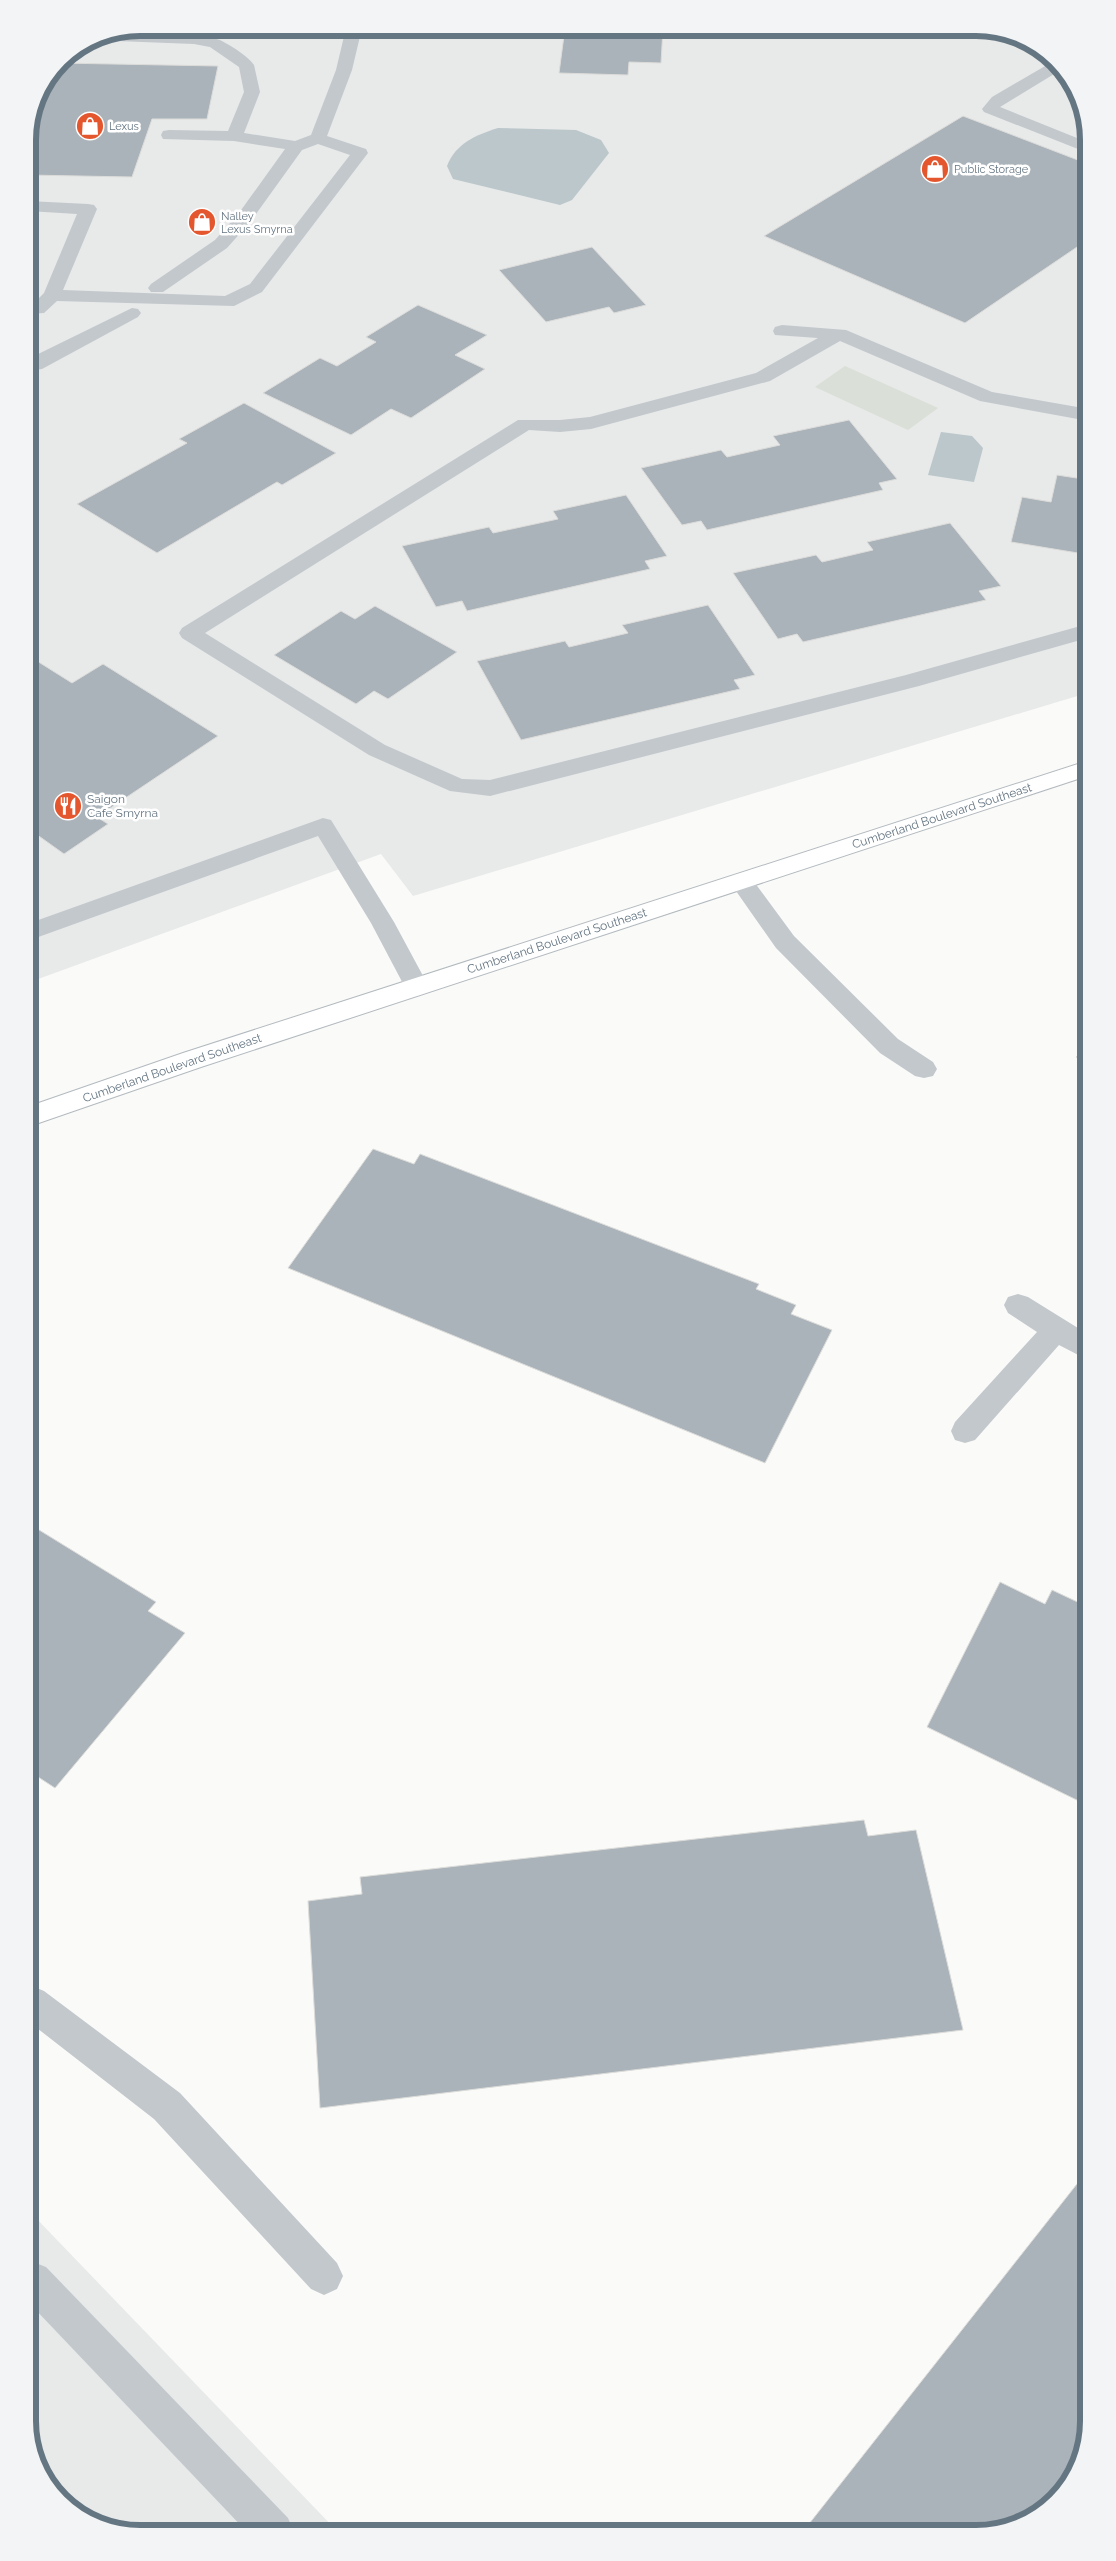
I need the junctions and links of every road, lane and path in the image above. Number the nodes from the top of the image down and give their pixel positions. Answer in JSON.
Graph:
{"nodes":[{"id":1,"x":353,"y":36,"type":"edge"},
{"id":2,"x":126,"y":37,"type":"edge"},
{"id":3,"x":1051,"y":69,"type":"edge"},
{"id":4,"x":170,"y":135,"type":"dead end"},
{"id":5,"x":234,"y":136,"type":"junction"},
{"id":6,"x":318,"y":138,"type":"junction"},
{"id":7,"x":1080,"y":145,"type":"edge"},
{"id":8,"x":296,"y":146,"type":"junction"},
{"id":9,"x":36,"y":206,"type":"edge"},
{"id":10,"x":158,"y":288,"type":"dead end"},
{"id":11,"x":52,"y":295,"type":"junction"},
{"id":12,"x":36,"y":309,"type":"edge"},
{"id":13,"x":132,"y":313,"type":"dead end"},
{"id":14,"x":782,"y":331,"type":"dead end"},
{"id":15,"x":839,"y":334,"type":"junction"},
{"id":16,"x":36,"y":364,"type":"edge"},
{"id":17,"x":1080,"y":413,"type":"edge"},
{"id":18,"x":1080,"y":633,"type":"edge"},
{"id":19,"x":1080,"y":770,"type":"edge"},
{"id":20,"x":741,"y":881,"type":"junction"},
{"id":21,"x":36,"y":930,"type":"edge"},
{"id":22,"x":417,"y":987,"type":"junction"},
{"id":23,"x":924,"y":1069,"type":"dead end"},
{"id":24,"x":36,"y":1114,"type":"edge"},
{"id":25,"x":1018,"y":1305,"type":"dead end"},
{"id":26,"x":1056,"y":1330,"type":"junction"},
{"id":27,"x":1080,"y":1344,"type":"edge"},
{"id":28,"x":965,"y":1430,"type":"dead end"},
{"id":29,"x":36,"y":2006,"type":"edge"},
{"id":30,"x":324,"y":2276,"type":"dead end"},
{"id":31,"x":36,"y":2283,"type":"edge"},
{"id":32,"x":267,"y":2525,"type":"edge"}],
"edges":[{"from":1,"to":6,"type":"lane"},
{"from":2,"to":5,"type":"lane"},
{"from":3,"to":7,"type":"lane"},
{"from":4,"to":5,"type":"lane"},
{"from":5,"to":8,"type":"lane"},
{"from":6,"to":8,"type":"lane"},
{"from":6,"to":11,"type":"lane"},
{"from":8,"to":10,"type":"lane"},
{"from":9,"to":11,"type":"lane"},
{"from":11,"to":12,"type":"lane"},
{"from":13,"to":16,"type":"lane"},
{"from":14,"to":15,"type":"lane"},
{"from":15,"to":17,"type":"lane"},
{"from":15,"to":18,"type":"lane"},
{"from":19,"to":20,"type":"main road","name":"Cumberland Boulevard Southeast"},
{"from":20,"to":22,"type":"main road","name":"Cumberland Boulevard Southeast"},
{"from":20,"to":23,"type":"lane"},
{"from":21,"to":22,"type":"lane"},
{"from":22,"to":24,"type":"main road","name":"Cumberland Boulevard Southeast"},
{"from":25,"to":26,"type":"lane"},
{"from":26,"to":27,"type":"lane"},
{"from":26,"to":28,"type":"lane"},
{"from":29,"to":30,"type":"lane"},
{"from":31,"to":32,"type":"lane"}]}
